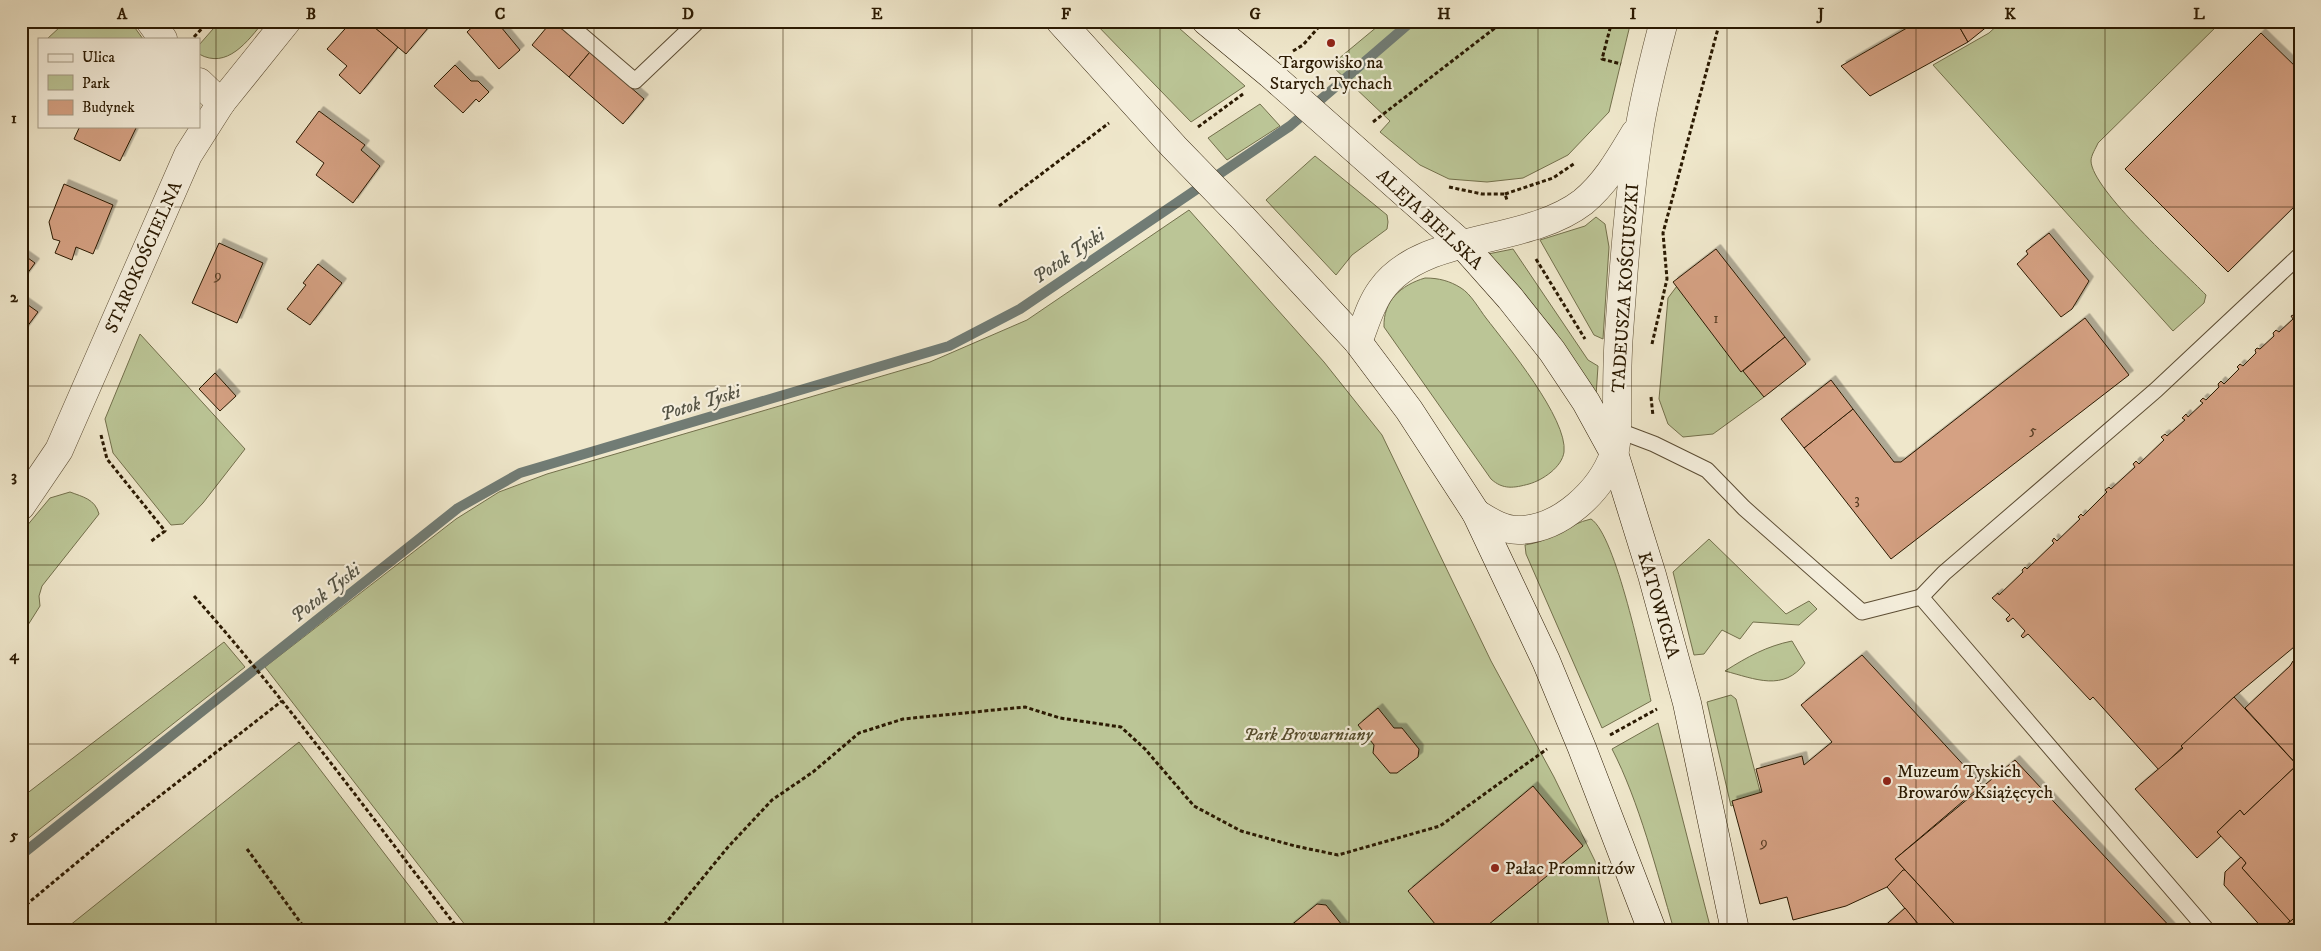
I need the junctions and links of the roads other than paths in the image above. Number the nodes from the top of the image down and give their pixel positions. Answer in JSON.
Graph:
{"nodes":[{"id":1,"x":150,"y":21,"type":"edge"},
{"id":2,"x":287,"y":21,"type":"edge"},
{"id":3,"x":565,"y":21,"type":"edge"},
{"id":4,"x":1060,"y":21,"type":"edge"},
{"id":5,"x":1206,"y":21,"type":"edge"},
{"id":6,"x":1664,"y":21,"type":"edge"},
{"id":7,"x":696,"y":23,"type":"dead end"},
{"id":8,"x":162,"y":38,"type":"edge"},
{"id":9,"x":200,"y":83,"type":"edge"},
{"id":10,"x":221,"y":103,"type":"junction"},
{"id":11,"x":1640,"y":124,"type":"junction"},
{"id":12,"x":1462,"y":244,"type":"junction"},
{"id":13,"x":2300,"y":255,"type":"edge"},
{"id":14,"x":1358,"y":342,"type":"junction"},
{"id":15,"x":1615,"y":442,"type":"junction"},
{"id":16,"x":21,"y":506,"type":"edge"},
{"id":17,"x":1476,"y":514,"type":"junction"},
{"id":18,"x":1921,"y":597,"type":"junction"},
{"id":19,"x":1652,"y":930,"type":"edge"},
{"id":20,"x":1735,"y":930,"type":"edge"},
{"id":21,"x":2206,"y":930,"type":"edge"}],
"edges":[{"from":1,"to":8,"type":"main road"},
{"from":2,"to":10,"type":"main road","name":"STAROKOŚCIELNA"},
{"from":3,"to":7,"type":"lane"},
{"from":4,"to":14,"type":"main road"},
{"from":5,"to":12,"type":"main road","name":"ALEJA BIELSKA"},
{"from":6,"to":11,"type":"main road","name":"TADEUSZA KOŚCIUSZKI"},
{"from":9,"to":10,"type":"main road"},
{"from":10,"to":16,"type":"main road","name":"STAROKOŚCIELNA"},
{"from":11,"to":12,"type":"main road","name":"TADEUSZA KOŚCIUSZKI"},
{"from":11,"to":15,"type":"main road","name":"TADEUSZA KOŚCIUSZKI"},
{"from":12,"to":14,"type":"main road"},
{"from":12,"to":15,"type":"main road","name":"ALEJA BIELSKA"},
{"from":13,"to":18,"type":"lane"},
{"from":14,"to":17,"type":"main road"},
{"from":15,"to":17,"type":"main road"},
{"from":15,"to":18,"type":"lane"},
{"from":15,"to":20,"type":"main road","name":"KATOWICKA"},
{"from":17,"to":19,"type":"main road"},
{"from":18,"to":21,"type":"lane"}]}
